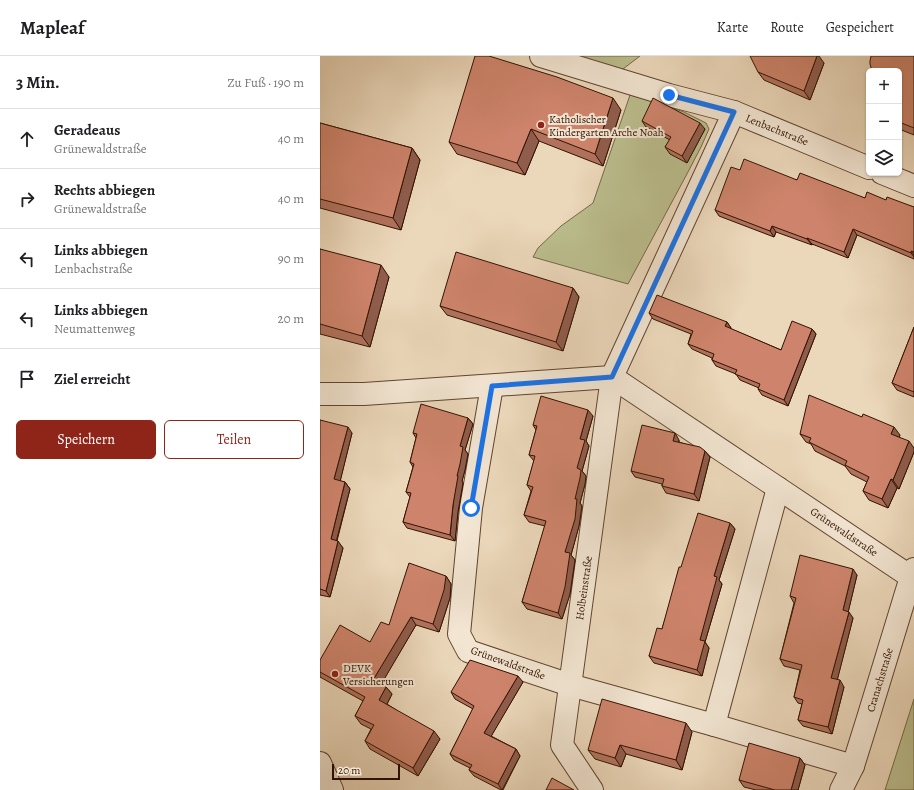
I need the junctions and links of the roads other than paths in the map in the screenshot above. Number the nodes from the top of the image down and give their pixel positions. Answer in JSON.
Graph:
{"nodes":[{"id":1,"x":541,"y":56,"type":"edge"},
{"id":2,"x":734,"y":112,"type":"junction"},
{"id":3,"x":866,"y":167,"type":"edge"},
{"id":4,"x":889,"y":176,"type":"edge"},
{"id":5,"x":914,"y":186,"type":"edge"},
{"id":6,"x":612,"y":377,"type":"junction"},
{"id":7,"x":492,"y":386,"type":"junction"},
{"id":8,"x":320,"y":394,"type":"edge"},
{"id":9,"x":778,"y":488,"type":"junction"},
{"id":10,"x":912,"y":573,"type":"edge"},
{"id":11,"x":570,"y":685,"type":"junction"},
{"id":12,"x":714,"y":725,"type":"junction"},
{"id":13,"x":320,"y":763,"type":"edge"},
{"id":14,"x":852,"y":766,"type":"junction"},
{"id":15,"x":332,"y":790,"type":"edge"},
{"id":16,"x":592,"y":790,"type":"edge"},
{"id":17,"x":841,"y":790,"type":"edge"}],
"edges":[{"from":1,"to":2,"type":"street"},
{"from":2,"to":3,"type":"street","name":"Lenbachstraße"},
{"from":2,"to":6,"type":"street","name":"Lenbachstraße"},
{"from":4,"to":5,"type":"street"},
{"from":6,"to":7,"type":"street"},
{"from":6,"to":9,"type":"street","name":"Grünewaldstraße"},
{"from":6,"to":11,"type":"street","name":"Holbeinstraße"},
{"from":7,"to":8,"type":"street"},
{"from":7,"to":11,"type":"street","name":"Grünewaldstraße"},
{"from":9,"to":10,"type":"street","name":"Grünewaldstraße"},
{"from":9,"to":12,"type":"street"},
{"from":10,"to":14,"type":"street","name":"Cranachstraße"},
{"from":11,"to":12,"type":"street","name":"Grünewaldstraße"},
{"from":11,"to":16,"type":"street","name":"Holbeinstraße"},
{"from":12,"to":14,"type":"street","name":"Grünewaldstraße"},
{"from":13,"to":15,"type":"street"},
{"from":14,"to":17,"type":"street","name":"Cranachstraße"}]}
